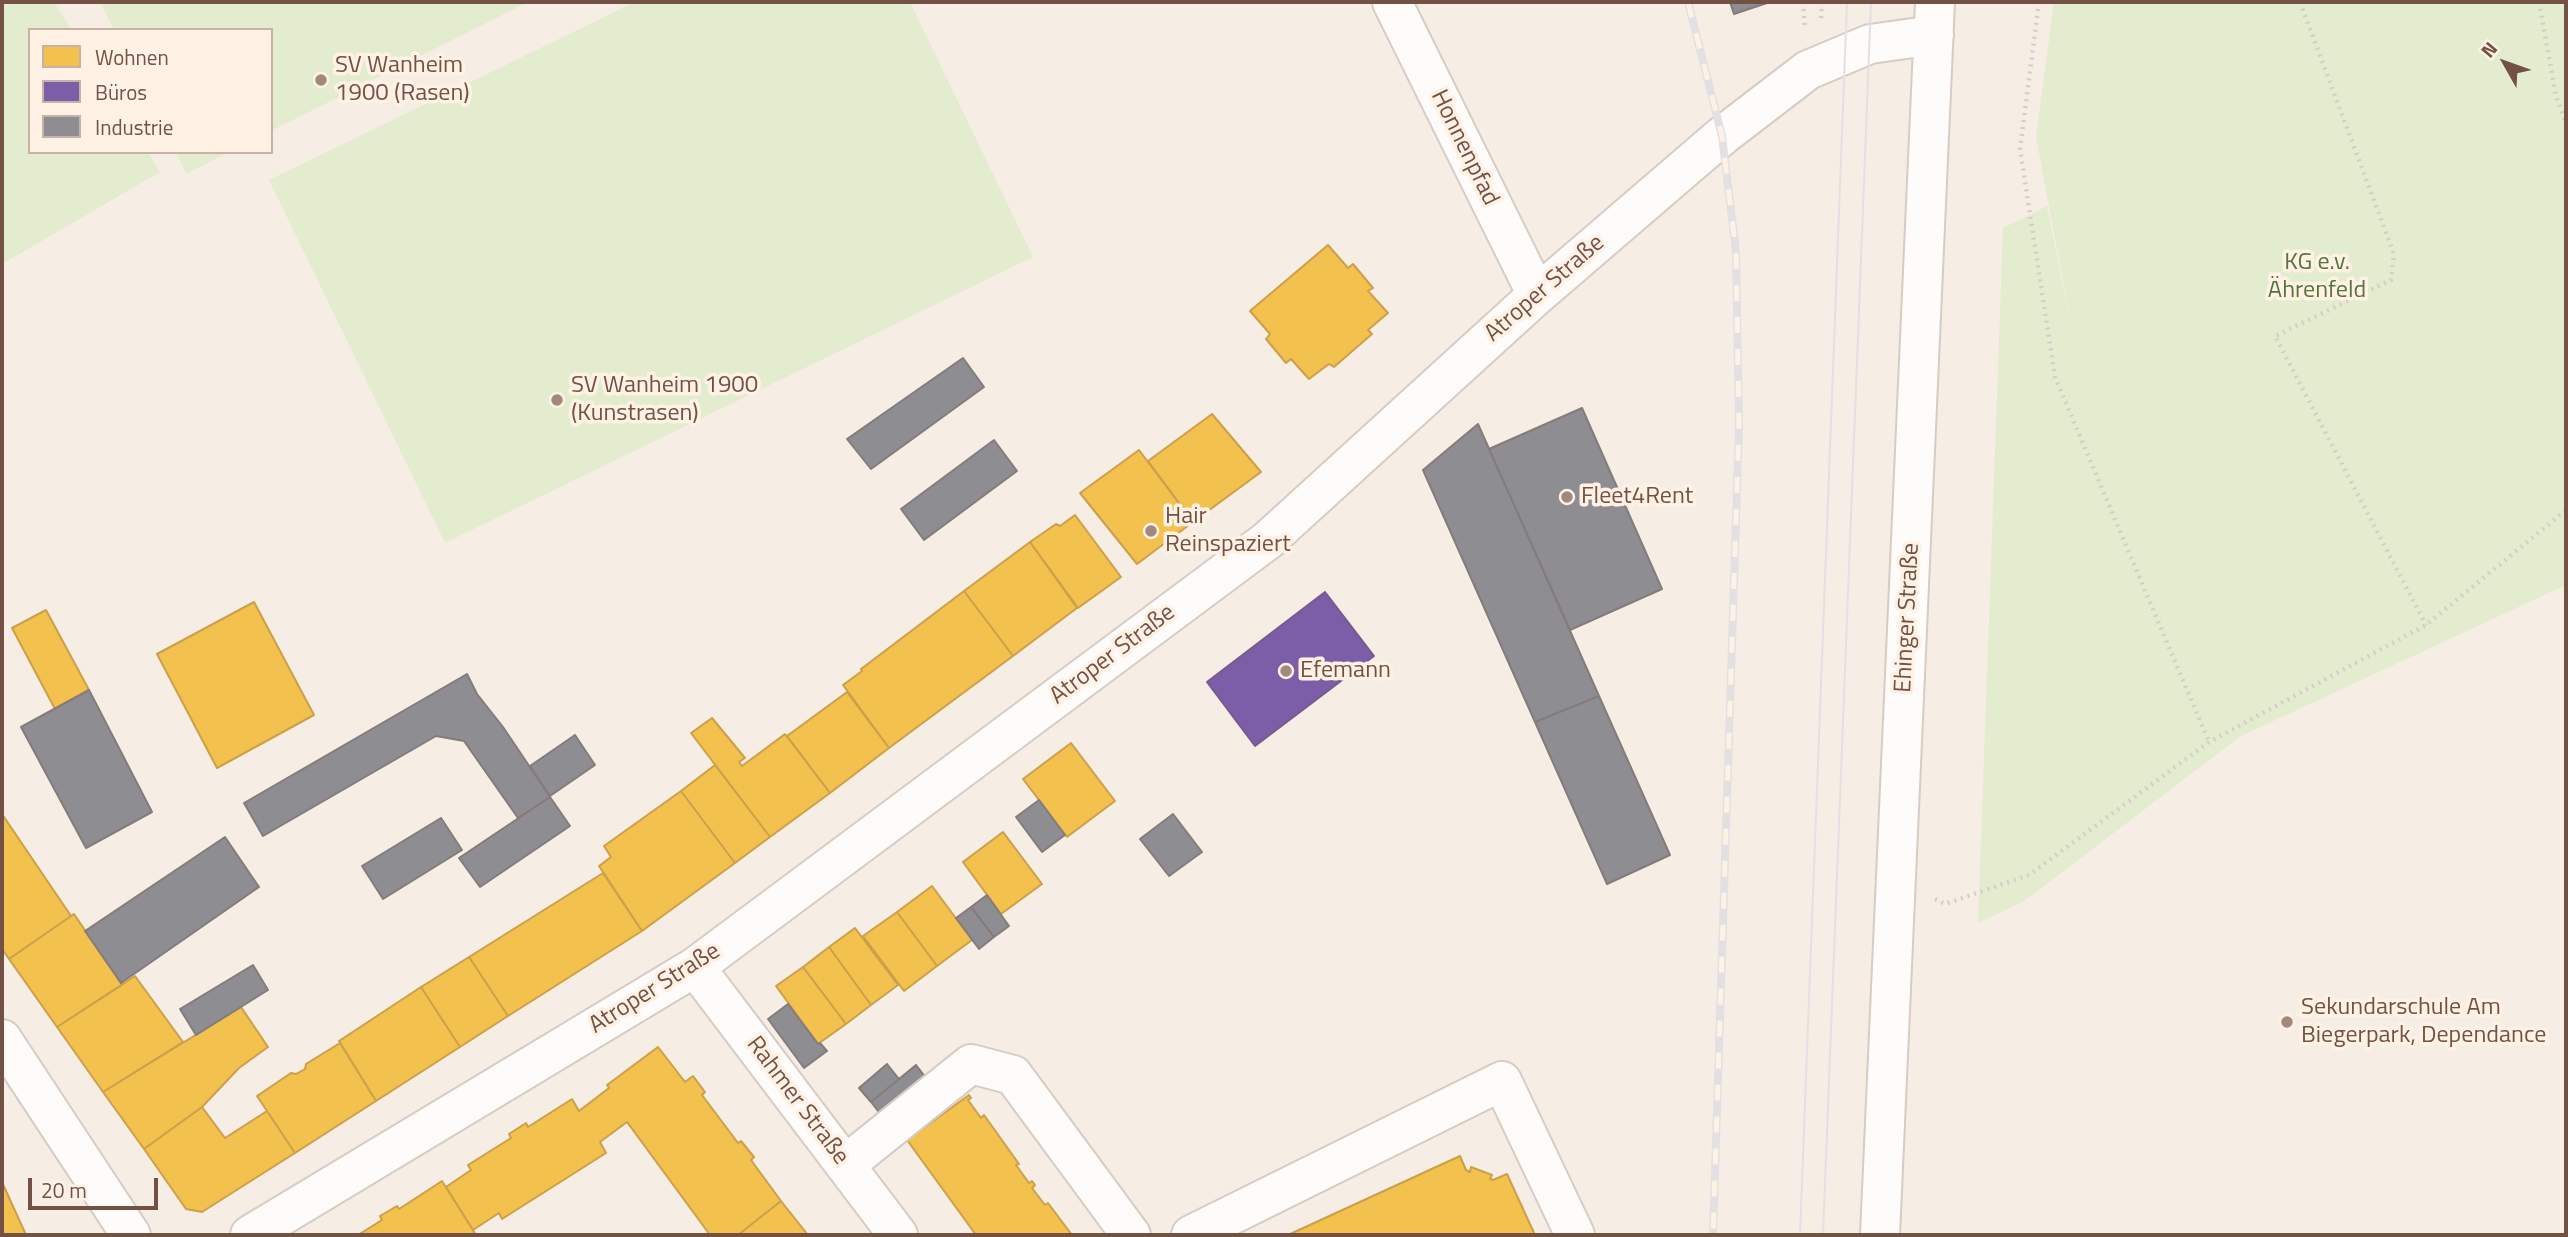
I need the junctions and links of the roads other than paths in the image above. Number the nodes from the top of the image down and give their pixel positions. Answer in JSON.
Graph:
{"nodes":[{"id":1,"x":1392,"y":2,"type":"edge"},
{"id":2,"x":1935,"y":19,"type":"edge"},
{"id":3,"x":1537,"y":295,"type":"junction"},
{"id":4,"x":695,"y":967,"type":"junction"},
{"id":5,"x":2,"y":1039,"type":"edge"},
{"id":6,"x":845,"y":1165,"type":"junction"},
{"id":7,"x":131,"y":1235,"type":"edge"},
{"id":8,"x":250,"y":1235,"type":"edge"},
{"id":9,"x":898,"y":1235,"type":"edge"},
{"id":10,"x":1131,"y":1235,"type":"edge"},
{"id":11,"x":1191,"y":1235,"type":"edge"},
{"id":12,"x":1575,"y":1235,"type":"edge"},
{"id":13,"x":1880,"y":1235,"type":"edge"}],
"edges":[{"from":1,"to":3,"type":"street","name":"Honnenpfad"},
{"from":2,"to":3,"type":"street","name":"Atroper Straße"},
{"from":2,"to":13,"type":"street","name":"Ehinger Straße"},
{"from":3,"to":4,"type":"street","name":"Atroper Straße"},
{"from":4,"to":6,"type":"street","name":"Rahmer Straße"},
{"from":4,"to":8,"type":"street","name":"Atroper Straße"},
{"from":5,"to":7,"type":"street"},
{"from":6,"to":9,"type":"street","name":"Rahmer Straße"},
{"from":6,"to":10,"type":"street"},
{"from":11,"to":12,"type":"street"}]}
